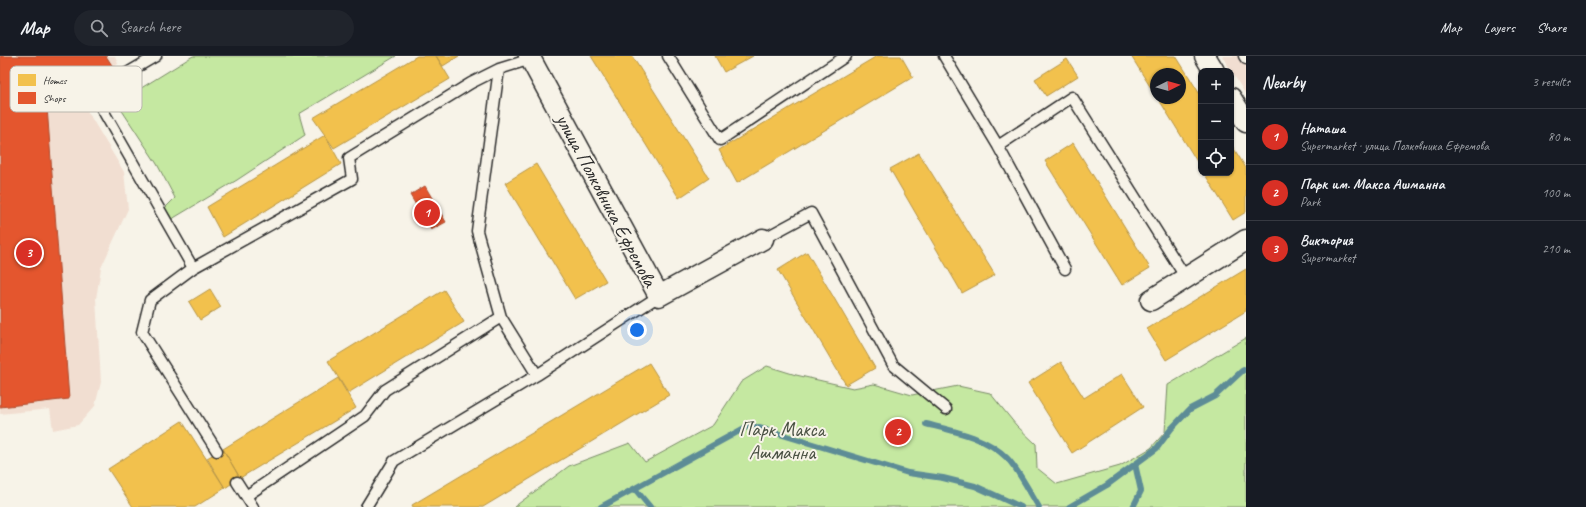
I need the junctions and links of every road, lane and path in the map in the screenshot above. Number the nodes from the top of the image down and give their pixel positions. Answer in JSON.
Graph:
{"nodes":[{"id":1,"x":156,"y":56,"type":"edge"},
{"id":2,"x":668,"y":56,"type":"edge"},
{"id":3,"x":846,"y":56,"type":"edge"},
{"id":4,"x":944,"y":56,"type":"edge"},
{"id":5,"x":1205,"y":56,"type":"edge"},
{"id":6,"x":1244,"y":56,"type":"edge"},
{"id":7,"x":530,"y":58,"type":"edge"},
{"id":8,"x":1246,"y":59,"type":"edge"},
{"id":9,"x":139,"y":66,"type":"edge"},
{"id":10,"x":1212,"y":68,"type":"edge"},
{"id":11,"x":499,"y":69,"type":"junction"},
{"id":12,"x":1234,"y":103,"type":"edge"},
{"id":13,"x":104,"y":112,"type":"edge"},
{"id":14,"x":1246,"y":122,"type":"edge"},
{"id":15,"x":998,"y":146,"type":"junction"},
{"id":16,"x":763,"y":239,"type":"joint"},
{"id":17,"x":1246,"y":240,"type":"edge"},
{"id":18,"x":193,"y":268,"type":"junction"},
{"id":19,"x":1065,"y":269,"type":"dead end"},
{"id":20,"x":1186,"y":278,"type":"junction"},
{"id":21,"x":659,"y":296,"type":"junction"},
{"id":22,"x":1151,"y":300,"type":"dead end"},
{"id":23,"x":501,"y":317,"type":"junction"},
{"id":24,"x":537,"y":375,"type":"junction"},
{"id":25,"x":946,"y":409,"type":"dead end"},
{"id":26,"x":217,"y":451,"type":"dead end"},
{"id":27,"x":238,"y":482,"type":"dead end"},
{"id":28,"x":246,"y":496,"type":"junction"},
{"id":29,"x":253,"y":507,"type":"edge"},
{"id":30,"x":366,"y":507,"type":"edge"}],
"edges":[{"from":1,"to":9,"type":"lane"},
{"from":2,"to":3,"type":"lane"},
{"from":4,"to":15,"type":"lane"},
{"from":5,"to":10,"type":"street"},
{"from":6,"to":8,"type":"lane"},
{"from":7,"to":11,"type":"lane"},
{"from":7,"to":21,"type":"street","name":"улица Полковника Ефремова"},
{"from":11,"to":18,"type":"lane"},
{"from":11,"to":23,"type":"lane"},
{"from":12,"to":14,"type":"street"},
{"from":13,"to":18,"type":"lane"},
{"from":15,"to":19,"type":"lane"},
{"from":15,"to":20,"type":"lane"},
{"from":16,"to":21,"type":"street","name":"улица Полковника Ефремова"},
{"from":16,"to":25,"type":"lane","name":"улица Полковника Ефремова"},
{"from":17,"to":20,"type":"street"},
{"from":18,"to":26,"type":"lane"},
{"from":20,"to":22,"type":"street"},
{"from":21,"to":24,"type":"lane"},
{"from":23,"to":24,"type":"lane"},
{"from":23,"to":28,"type":"lane"},
{"from":24,"to":30,"type":"lane"},
{"from":27,"to":28,"type":"lane"},
{"from":28,"to":29,"type":"lane"}]}
